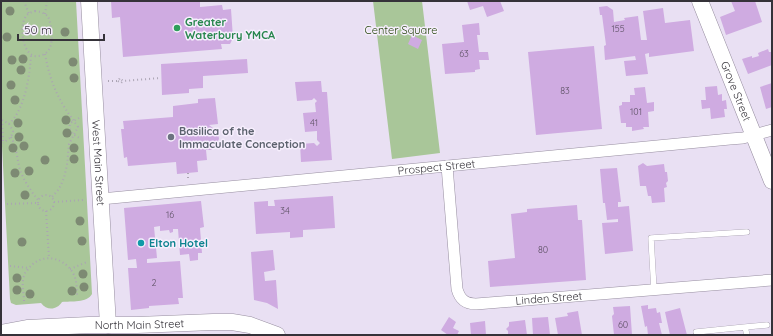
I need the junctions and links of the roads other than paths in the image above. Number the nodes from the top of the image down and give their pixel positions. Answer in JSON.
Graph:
{"nodes":[{"id":1,"x":89,"y":1,"type":"edge"},
{"id":2,"x":700,"y":1,"type":"edge"},
{"id":3,"x":772,"y":130,"type":"edge"},
{"id":4,"x":754,"y":135,"type":"junction"},
{"id":5,"x":447,"y":166,"type":"junction"},
{"id":6,"x":772,"y":181,"type":"edge"},
{"id":7,"x":101,"y":199,"type":"junction"},
{"id":8,"x":746,"y":232,"type":"dead end"},
{"id":9,"x":772,"y":280,"type":"edge"},
{"id":10,"x":654,"y":290,"type":"junction"},
{"id":11,"x":108,"y":324,"type":"junction"},
{"id":12,"x":767,"y":325,"type":"dead end"},
{"id":13,"x":745,"y":327,"type":"junction"},
{"id":14,"x":696,"y":332,"type":"dead end"},
{"id":15,"x":1,"y":333,"type":"edge"},
{"id":16,"x":277,"y":335,"type":"edge"},
{"id":17,"x":747,"y":335,"type":"edge"}],
"edges":[{"from":1,"to":7,"type":"main road","name":"West Main Street"},
{"from":2,"to":4,"type":"main road","name":"Grove Street"},
{"from":3,"to":4,"type":"street","name":"Prospect Street"},
{"from":4,"to":5,"type":"street","name":"Prospect Street"},
{"from":4,"to":6,"type":"main road","name":"Grove Street"},
{"from":5,"to":7,"type":"street","name":"Prospect Street"},
{"from":5,"to":10,"type":"street","name":"Linden Street"},
{"from":7,"to":11,"type":"main road","name":"West Main Street"},
{"from":8,"to":10,"type":"lane"},
{"from":9,"to":10,"type":"street","name":"Linden Street"},
{"from":11,"to":15,"type":"main road","name":"North Main Street"},
{"from":11,"to":16,"type":"main road","name":"North Main Street"},
{"from":12,"to":13,"type":"lane"},
{"from":13,"to":14,"type":"lane"},
{"from":13,"to":17,"type":"lane"}]}
